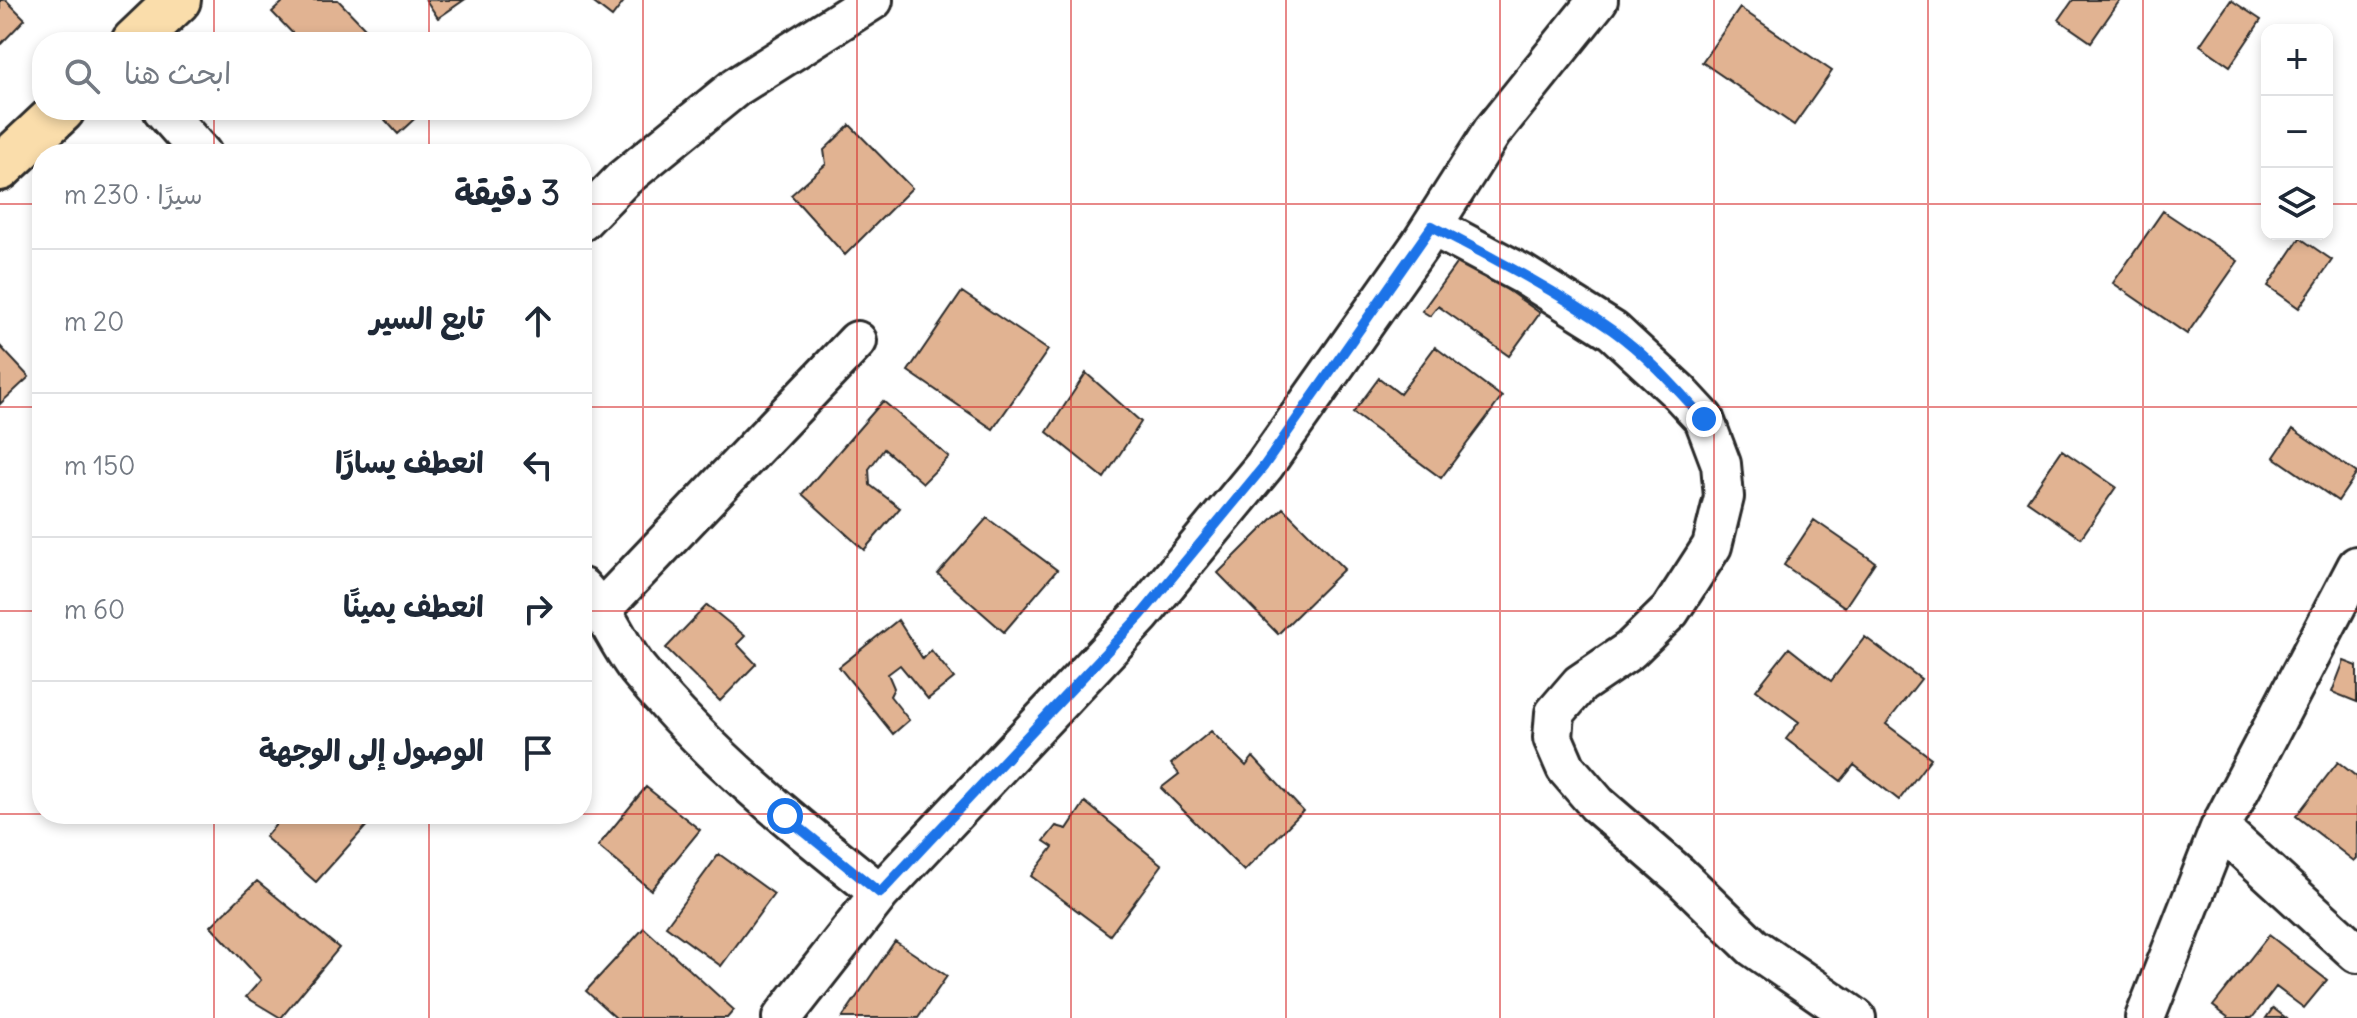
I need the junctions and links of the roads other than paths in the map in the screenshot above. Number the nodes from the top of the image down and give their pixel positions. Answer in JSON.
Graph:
{"nodes":[{"id":1,"x":178,"y":0,"type":"edge"},
{"id":2,"x":873,"y":0,"type":"edge"},
{"id":3,"x":1598,"y":0,"type":"edge"},
{"id":4,"x":144,"y":32,"type":"edge"},
{"id":5,"x":51,"y":120,"type":"edge"},
{"id":6,"x":172,"y":120,"type":"edge"},
{"id":7,"x":193,"y":144,"type":"edge"},
{"id":8,"x":0,"y":168,"type":"edge"},
{"id":9,"x":592,"y":211,"type":"edge"},
{"id":10,"x":1432,"y":226,"type":"junction"},
{"id":11,"x":857,"y":341,"type":"dead end"},
{"id":12,"x":2357,"y":566,"type":"edge"},
{"id":13,"x":592,"y":599,"type":"edge"},
{"id":14,"x":2220,"y":828,"type":"junction"},
{"id":15,"x":880,"y":893,"type":"junction"},
{"id":16,"x":2357,"y":953,"type":"edge"},
{"id":17,"x":782,"y":1018,"type":"edge"},
{"id":18,"x":1856,"y":1018,"type":"edge"},
{"id":19,"x":2145,"y":1018,"type":"edge"}],
"edges":[{"from":1,"to":4,"type":"main road"},
{"from":2,"to":9,"type":"street"},
{"from":3,"to":10,"type":"street"},
{"from":5,"to":8,"type":"main road"},
{"from":6,"to":7,"type":"street"},
{"from":10,"to":15,"type":"street"},
{"from":10,"to":18,"type":"street"},
{"from":11,"to":13,"type":"street"},
{"from":12,"to":14,"type":"street"},
{"from":13,"to":15,"type":"street"},
{"from":14,"to":16,"type":"street"},
{"from":14,"to":19,"type":"street"},
{"from":15,"to":17,"type":"street"}]}
